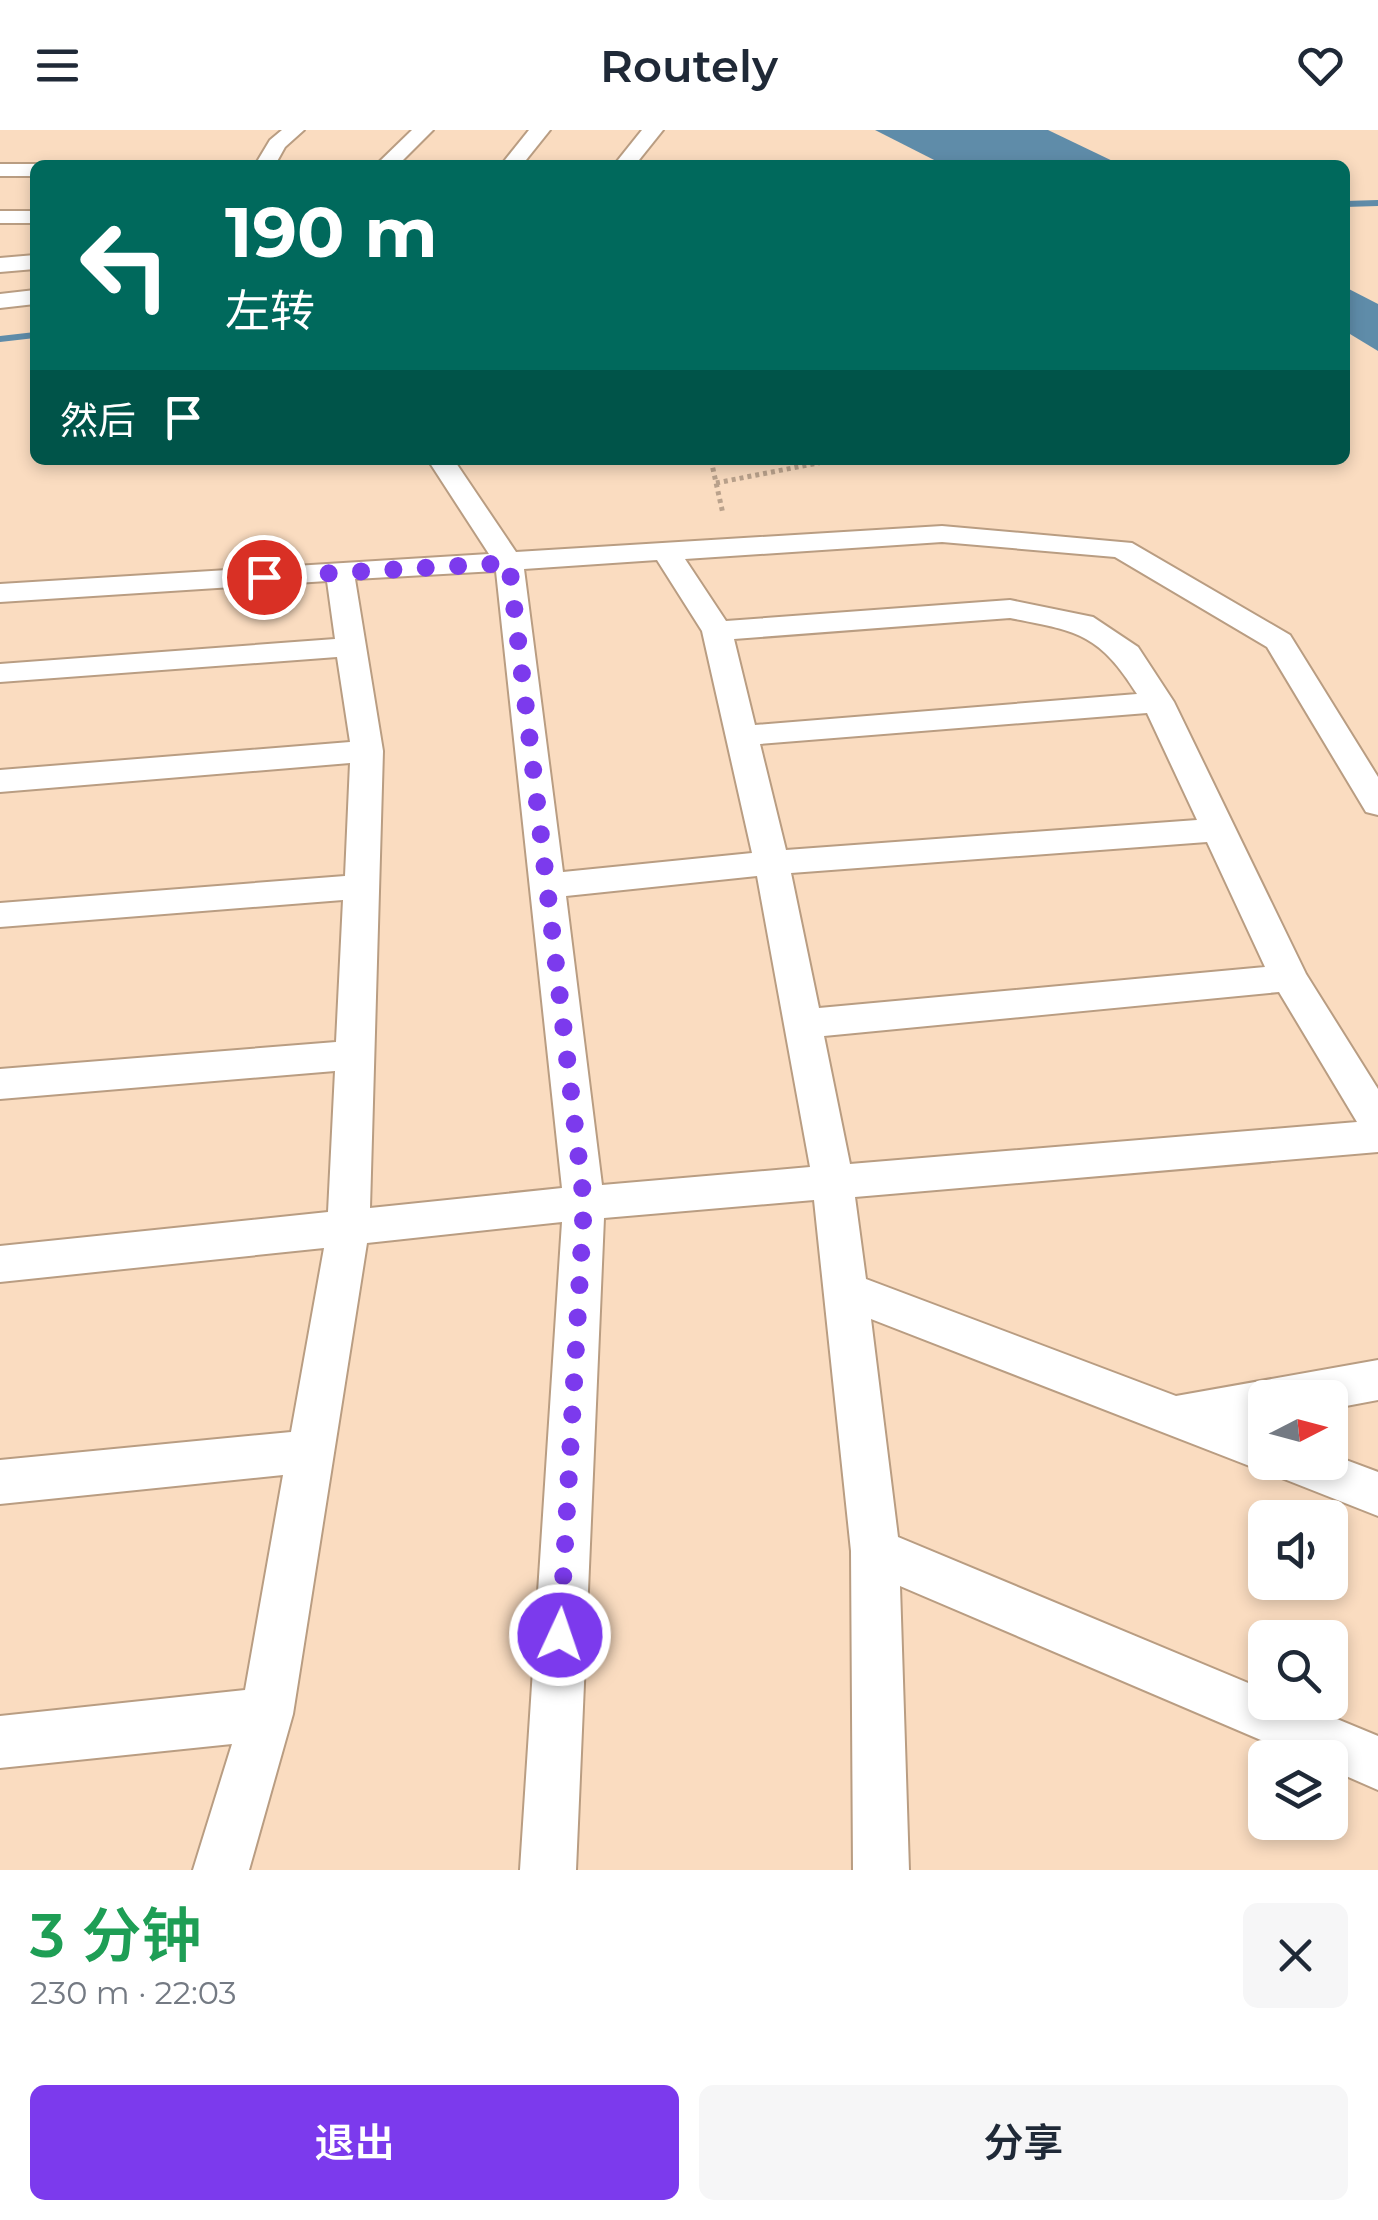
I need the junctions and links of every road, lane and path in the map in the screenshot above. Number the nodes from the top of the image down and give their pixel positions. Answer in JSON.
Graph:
{"nodes":[{"id":1,"x":294,"y":130,"type":"edge"},
{"id":2,"x":423,"y":130,"type":"edge"},
{"id":3,"x":540,"y":130,"type":"edge"},
{"id":4,"x":652,"y":130,"type":"edge"},
{"id":5,"x":268,"y":160,"type":"edge"},
{"id":6,"x":391,"y":160,"type":"edge"},
{"id":7,"x":514,"y":160,"type":"edge"},
{"id":8,"x":628,"y":160,"type":"edge"},
{"id":9,"x":0,"y":170,"type":"edge"},
{"id":10,"x":30,"y":170,"type":"edge"},
{"id":11,"x":0,"y":217,"type":"edge"},
{"id":12,"x":30,"y":217,"type":"edge"},
{"id":13,"x":30,"y":262,"type":"edge"},
{"id":14,"x":0,"y":265,"type":"edge"},
{"id":15,"x":30,"y":298,"type":"edge"},
{"id":16,"x":0,"y":301,"type":"edge"},
{"id":17,"x":445,"y":465,"type":"edge"},
{"id":18,"x":712,"y":465,"type":"edge"},
{"id":19,"x":808,"y":465,"type":"edge"},
{"id":20,"x":667,"y":553,"type":"junction"},
{"id":21,"x":509,"y":563,"type":"junction"},
{"id":22,"x":340,"y":573,"type":"junction"},
{"id":23,"x":0,"y":592,"type":"edge"},
{"id":24,"x":717,"y":631,"type":"junction"},
{"id":25,"x":351,"y":647,"type":"junction"},
{"id":26,"x":0,"y":673,"type":"edge"},
{"id":27,"x":1158,"y":702,"type":"junction"},
{"id":28,"x":740,"y":736,"type":"junction"},
{"id":29,"x":367,"y":751,"type":"junction"},
{"id":30,"x":0,"y":780,"type":"edge"},
{"id":31,"x":1378,"y":804,"type":"edge"},
{"id":32,"x":1218,"y":830,"type":"junction"},
{"id":33,"x":772,"y":863,"type":"junction"},
{"id":34,"x":547,"y":886,"type":"junction"},
{"id":35,"x":361,"y":887,"type":"junction"},
{"id":36,"x":0,"y":915,"type":"edge"},
{"id":37,"x":1290,"y":978,"type":"junction"},
{"id":38,"x":801,"y":1024,"type":"junction"},
{"id":39,"x":354,"y":1055,"type":"junction"},
{"id":40,"x":0,"y":1084,"type":"edge"},
{"id":41,"x":1378,"y":1123,"type":"edge"},
{"id":42,"x":1378,"y":1136,"type":"edge"},
{"id":43,"x":834,"y":1183,"type":"junction"},
{"id":44,"x":584,"y":1203,"type":"junction"},
{"id":45,"x":348,"y":1230,"type":"junction"},
{"id":46,"x":0,"y":1264,"type":"edge"},
{"id":47,"x":844,"y":1290,"type":"junction"},
{"id":48,"x":1378,"y":1380,"type":"edge"},
{"id":49,"x":1348,"y":1386,"type":"edge"},
{"id":50,"x":1248,"y":1403,"type":"edge"},
{"id":51,"x":1176,"y":1416,"type":"junction"},
{"id":52,"x":1248,"y":1444,"type":"edge"},
{"id":53,"x":311,"y":1451,"type":"junction"},
{"id":54,"x":1342,"y":1480,"type":"edge"},
{"id":55,"x":0,"y":1482,"type":"edge"},
{"id":56,"x":1378,"y":1494,"type":"edge"},
{"id":57,"x":875,"y":1551,"type":"junction"},
{"id":58,"x":266,"y":1714,"type":"junction"},
{"id":59,"x":0,"y":1742,"type":"edge"},
{"id":60,"x":1378,"y":1763,"type":"edge"},
{"id":61,"x":221,"y":1870,"type":"edge"},
{"id":62,"x":548,"y":1870,"type":"edge"},
{"id":63,"x":881,"y":1870,"type":"edge"}],
"edges":[{"from":1,"to":5,"type":"street"},
{"from":2,"to":6,"type":"street"},
{"from":3,"to":7,"type":"street"},
{"from":4,"to":8,"type":"street"},
{"from":9,"to":10,"type":"street"},
{"from":11,"to":12,"type":"street"},
{"from":13,"to":14,"type":"street"},
{"from":15,"to":16,"type":"street"},
{"from":17,"to":21,"type":"street"},
{"from":18,"to":19,"type":"path"},
{"from":20,"to":21,"type":"street"},
{"from":20,"to":24,"type":"street"},
{"from":20,"to":31,"type":"street"},
{"from":21,"to":22,"type":"street"},
{"from":21,"to":34,"type":"street"},
{"from":22,"to":23,"type":"street"},
{"from":22,"to":25,"type":"street"},
{"from":24,"to":27,"type":"street"},
{"from":24,"to":28,"type":"street"},
{"from":25,"to":26,"type":"street"},
{"from":25,"to":29,"type":"street"},
{"from":27,"to":28,"type":"street"},
{"from":27,"to":32,"type":"street"},
{"from":28,"to":33,"type":"street"},
{"from":29,"to":30,"type":"street"},
{"from":29,"to":35,"type":"street"},
{"from":32,"to":33,"type":"street"},
{"from":32,"to":37,"type":"street"},
{"from":33,"to":34,"type":"street"},
{"from":33,"to":38,"type":"street"},
{"from":34,"to":44,"type":"street"},
{"from":35,"to":36,"type":"street"},
{"from":35,"to":39,"type":"street"},
{"from":37,"to":38,"type":"street"},
{"from":37,"to":41,"type":"street"},
{"from":38,"to":43,"type":"street"},
{"from":39,"to":40,"type":"street"},
{"from":39,"to":45,"type":"street"},
{"from":42,"to":43,"type":"street"},
{"from":43,"to":44,"type":"street"},
{"from":43,"to":47,"type":"street"},
{"from":44,"to":45,"type":"street"},
{"from":44,"to":62,"type":"street"},
{"from":45,"to":46,"type":"street"},
{"from":45,"to":53,"type":"street"},
{"from":47,"to":51,"type":"street"},
{"from":47,"to":57,"type":"street"},
{"from":48,"to":49,"type":"street"},
{"from":50,"to":51,"type":"street"},
{"from":51,"to":52,"type":"street"},
{"from":53,"to":55,"type":"street"},
{"from":53,"to":58,"type":"street"},
{"from":54,"to":56,"type":"street"},
{"from":57,"to":60,"type":"street"},
{"from":57,"to":63,"type":"street"},
{"from":58,"to":59,"type":"street"},
{"from":58,"to":61,"type":"street"}]}
